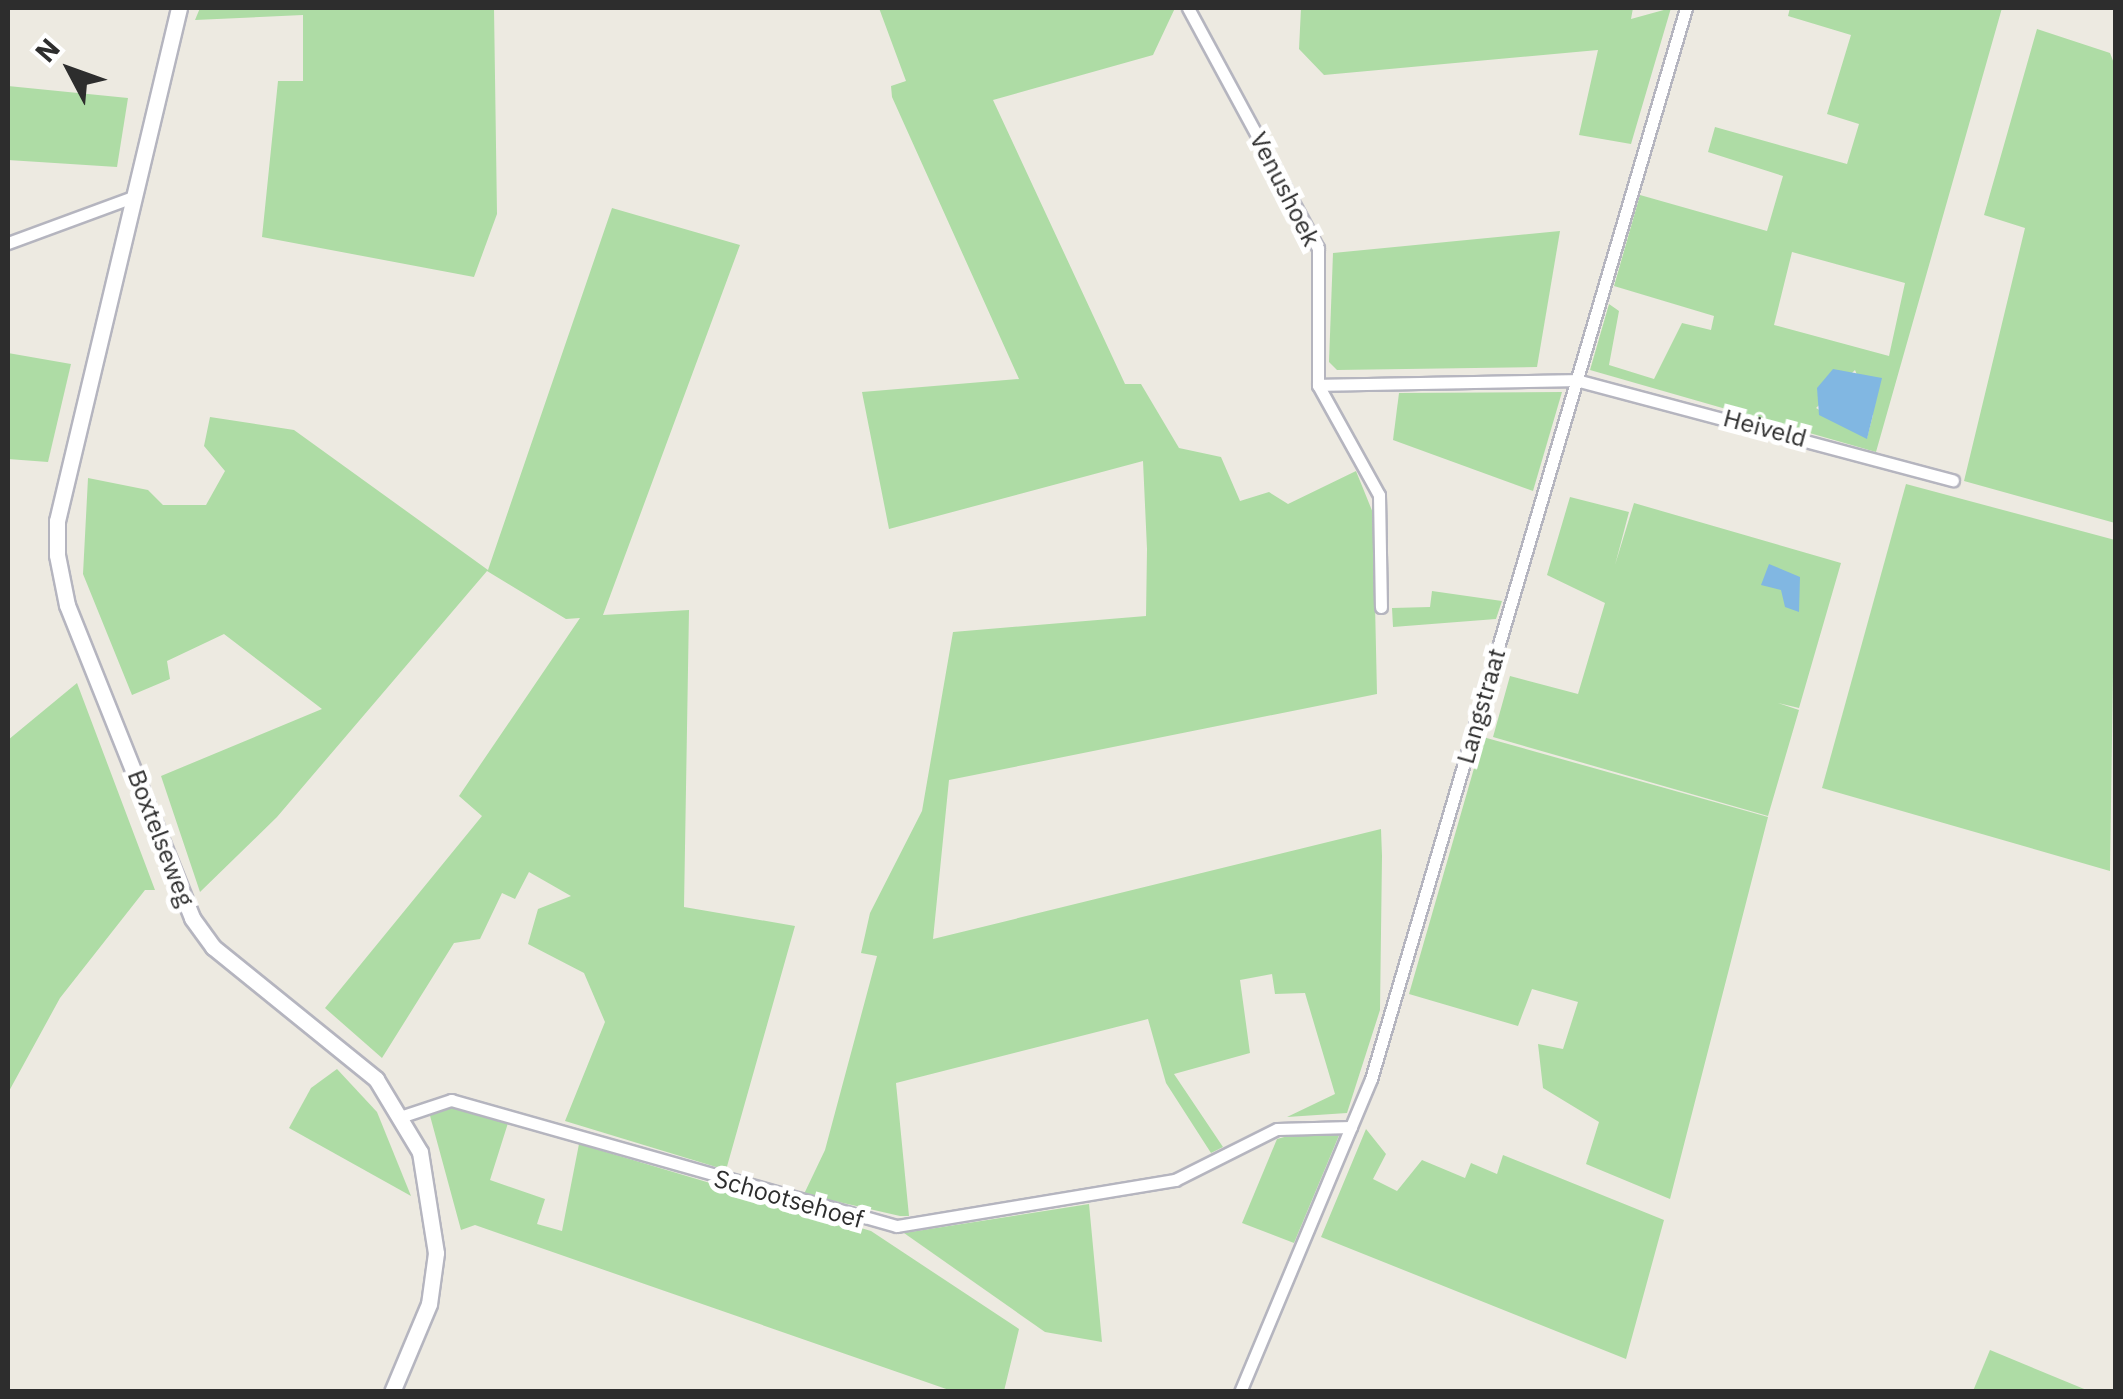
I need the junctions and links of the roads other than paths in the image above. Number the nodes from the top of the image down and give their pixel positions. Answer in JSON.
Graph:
{"nodes":[{"id":1,"x":179,"y":8,"type":"edge"},
{"id":2,"x":1188,"y":8,"type":"edge"},
{"id":3,"x":1686,"y":8,"type":"edge"},
{"id":4,"x":130,"y":198,"type":"junction"},
{"id":5,"x":8,"y":244,"type":"edge"},
{"id":6,"x":1576,"y":380,"type":"junction"},
{"id":7,"x":1318,"y":385,"type":"junction"},
{"id":8,"x":1953,"y":480,"type":"dead end"},
{"id":9,"x":1381,"y":607,"type":"dead end"},
{"id":10,"x":402,"y":1116,"type":"junction"},
{"id":11,"x":1351,"y":1127,"type":"junction"},
{"id":12,"x":392,"y":1392,"type":"edge"},
{"id":13,"x":1240,"y":1392,"type":"edge"}],
"edges":[{"from":1,"to":4,"type":"main road","name":"Boxtelseweg"},
{"from":2,"to":7,"type":"street","name":"Venushoek"},
{"from":3,"to":6,"type":"street","name":"Langstraat"},
{"from":4,"to":5,"type":"street"},
{"from":4,"to":10,"type":"main road","name":"Boxtelseweg"},
{"from":6,"to":7,"type":"street"},
{"from":6,"to":8,"type":"street","name":"Heiveld"},
{"from":6,"to":11,"type":"street","name":"Langstraat"},
{"from":7,"to":9,"type":"street","name":"Venushoek"},
{"from":10,"to":11,"type":"street","name":"Schootsehoef"},
{"from":10,"to":12,"type":"main road","name":"Boxtelseweg"},
{"from":11,"to":13,"type":"street","name":"Langstraat"}]}
